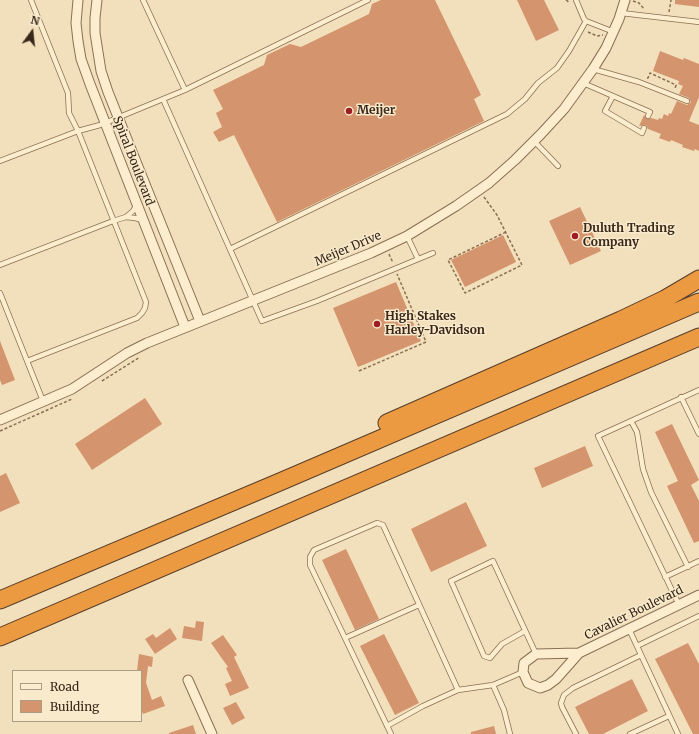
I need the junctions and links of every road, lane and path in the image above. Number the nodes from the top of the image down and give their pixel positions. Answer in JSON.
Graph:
{"nodes":[{"id":1,"x":31,"y":0,"type":"edge"},
{"id":2,"x":78,"y":0,"type":"edge"},
{"id":3,"x":97,"y":0,"type":"edge"},
{"id":4,"x":143,"y":0,"type":"edge"},
{"id":5,"x":368,"y":0,"type":"edge"},
{"id":6,"x":576,"y":0,"type":"edge"},
{"id":7,"x":671,"y":0,"type":"edge"},
{"id":8,"x":629,"y":1,"type":"edge"},
{"id":9,"x":645,"y":10,"type":"dead end"},
{"id":10,"x":664,"y":12,"type":"dead end"},
{"id":11,"x":621,"y":13,"type":"junction"},
{"id":12,"x":586,"y":21,"type":"junction"},
{"id":13,"x":699,"y":22,"type":"edge"},
{"id":14,"x":614,"y":32,"type":"junction"},
{"id":15,"x":593,"y":69,"type":"junction"},
{"id":16,"x":583,"y":83,"type":"junction"},
{"id":17,"x":185,"y":90,"type":"junction"},
{"id":18,"x":614,"y":96,"type":"junction"},
{"id":19,"x":163,"y":99,"type":"junction"},
{"id":20,"x":687,"y":101,"type":"dead end"},
{"id":21,"x":648,"y":116,"type":"dead end"},
{"id":22,"x":118,"y":117,"type":"junction"},
{"id":23,"x":105,"y":122,"type":"junction"},
{"id":24,"x":644,"y":128,"type":"dead end"},
{"id":25,"x":78,"y":131,"type":"junction"},
{"id":26,"x":534,"y":141,"type":"junction"},
{"id":27,"x":0,"y":161,"type":"edge"},
{"id":28,"x":558,"y":166,"type":"dead end"},
{"id":29,"x":484,"y":197,"type":"dead end"},
{"id":30,"x":137,"y":204,"type":"junction"},
{"id":31,"x":126,"y":217,"type":"junction"},
{"id":32,"x":143,"y":220,"type":"junction"},
{"id":33,"x":113,"y":221,"type":"junction"},
{"id":34,"x":506,"y":232,"type":"junction"},
{"id":35,"x":407,"y":236,"type":"junction"},
{"id":36,"x":230,"y":249,"type":"junction"},
{"id":37,"x":433,"y":253,"type":"dead end"},
{"id":38,"x":389,"y":254,"type":"dead end"},
{"id":39,"x":418,"y":259,"type":"junction"},
{"id":40,"x":0,"y":265,"type":"edge"},
{"id":41,"x":395,"y":268,"type":"junction"},
{"id":42,"x":699,"y":279,"type":"edge"},
{"id":43,"x":0,"y":293,"type":"edge"},
{"id":44,"x":254,"y":301,"type":"junction"},
{"id":45,"x":699,"y":302,"type":"edge"},
{"id":46,"x":200,"y":321,"type":"junction"},
{"id":47,"x":185,"y":327,"type":"junction"},
{"id":48,"x":699,"y":337,"type":"edge"},
{"id":49,"x":699,"y":350,"type":"edge"},
{"id":50,"x":27,"y":361,"type":"junction"},
{"id":51,"x":640,"y":362,"type":"junction"},
{"id":52,"x":359,"y":371,"type":"dead end"},
{"id":53,"x":699,"y":390,"type":"edge"},
{"id":54,"x":681,"y":397,"type":"junction"},
{"id":55,"x":43,"y":401,"type":"junction"},
{"id":56,"x":0,"y":420,"type":"edge"},
{"id":57,"x":631,"y":421,"type":"junction"},
{"id":58,"x":699,"y":434,"type":"edge"},
{"id":59,"x":282,"y":481,"type":"junction"},
{"id":60,"x":699,"y":561,"type":"edge"},
{"id":61,"x":688,"y":567,"type":"junction"},
{"id":62,"x":665,"y":577,"type":"junction"},
{"id":63,"x":699,"y":595,"type":"edge"},
{"id":64,"x":0,"y":600,"type":"edge"},
{"id":65,"x":419,"y":605,"type":"junction"},
{"id":66,"x":679,"y":605,"type":"junction"},
{"id":67,"x":698,"y":618,"type":"edge"},
{"id":68,"x":629,"y":629,"type":"junction"},
{"id":69,"x":525,"y":631,"type":"junction"},
{"id":70,"x":0,"y":637,"type":"edge"},
{"id":71,"x":345,"y":638,"type":"junction"},
{"id":72,"x":637,"y":646,"type":"junction"},
{"id":73,"x":578,"y":653,"type":"junction"},
{"id":74,"x":536,"y":654,"type":"junction"},
{"id":75,"x":641,"y":655,"type":"junction"},
{"id":76,"x":523,"y":672,"type":"junction"},
{"id":77,"x":188,"y":680,"type":"dead end"},
{"id":78,"x":493,"y":685,"type":"junction"},
{"id":79,"x":458,"y":690,"type":"junction"},
{"id":80,"x":669,"y":716,"type":"junction"},
{"id":81,"x":386,"y":726,"type":"junction"},
{"id":82,"x":212,"y":734,"type":"edge"},
{"id":83,"x":391,"y":734,"type":"edge"},
{"id":84,"x":510,"y":734,"type":"edge"},
{"id":85,"x":576,"y":734,"type":"edge"},
{"id":86,"x":630,"y":734,"type":"edge"},
{"id":87,"x":678,"y":734,"type":"edge"}],
"edges":[{"from":1,"to":25,"type":"lane"},
{"from":2,"to":23,"type":"street","name":"Spiral Boulevard"},
{"from":3,"to":22,"type":"street","name":"Spiral Boulevard"},
{"from":4,"to":17,"type":"lane"},
{"from":5,"to":17,"type":"lane"},
{"from":6,"to":12,"type":"lane"},
{"from":7,"to":10,"type":"path"},
{"from":8,"to":9,"type":"path"},
{"from":8,"to":11,"type":"street","name":"Meijer Drive"},
{"from":11,"to":13,"type":"lane"},
{"from":11,"to":14,"type":"street","name":"Meijer Drive"},
{"from":12,"to":14,"type":"lane"},
{"from":12,"to":36,"type":"lane"},
{"from":14,"to":15,"type":"street","name":"Meijer Drive"},
{"from":15,"to":16,"type":"street","name":"Meijer Drive"},
{"from":15,"to":20,"type":"lane"},
{"from":16,"to":18,"type":"lane"},
{"from":16,"to":26,"type":"street","name":"Meijer Drive"},
{"from":17,"to":19,"type":"lane"},
{"from":18,"to":21,"type":"lane"},
{"from":18,"to":24,"type":"lane"},
{"from":19,"to":22,"type":"lane"},
{"from":19,"to":36,"type":"lane"},
{"from":22,"to":23,"type":"lane"},
{"from":22,"to":46,"type":"street","name":"Spiral Boulevard"},
{"from":23,"to":25,"type":"lane"},
{"from":23,"to":30,"type":"street","name":"Spiral Boulevard"},
{"from":25,"to":27,"type":"lane"},
{"from":25,"to":33,"type":"lane"},
{"from":26,"to":28,"type":"lane"},
{"from":26,"to":35,"type":"street","name":"Meijer Drive"},
{"from":29,"to":34,"type":"path"},
{"from":30,"to":31,"type":"lane"},
{"from":30,"to":32,"type":"street","name":"Spiral Boulevard"},
{"from":31,"to":32,"type":"lane"},
{"from":31,"to":33,"type":"lane"},
{"from":32,"to":47,"type":"street","name":"Spiral Boulevard"},
{"from":33,"to":40,"type":"lane"},
{"from":33,"to":50,"type":"lane"},
{"from":34,"to":34,"type":"path"},
{"from":35,"to":39,"type":"lane"},
{"from":35,"to":44,"type":"street","name":"Meijer Drive"},
{"from":36,"to":44,"type":"lane"},
{"from":37,"to":39,"type":"lane"},
{"from":38,"to":41,"type":"path"},
{"from":39,"to":41,"type":"lane"},
{"from":41,"to":44,"type":"lane"},
{"from":41,"to":52,"type":"path"},
{"from":42,"to":59,"type":"highway"},
{"from":43,"to":50,"type":"lane"},
{"from":44,"to":46,"type":"street","name":"Meijer Drive"},
{"from":45,"to":59,"type":"highway"},
{"from":46,"to":47,"type":"street","name":"Meijer Drive"},
{"from":47,"to":55,"type":"street","name":"Meijer Drive"},
{"from":48,"to":51,"type":"highway"},
{"from":49,"to":51,"type":"highway"},
{"from":50,"to":55,"type":"lane"},
{"from":51,"to":70,"type":"highway"},
{"from":53,"to":54,"type":"lane"},
{"from":54,"to":57,"type":"lane"},
{"from":54,"to":58,"type":"lane"},
{"from":55,"to":56,"type":"street","name":"Meijer Drive"},
{"from":57,"to":61,"type":"lane"},
{"from":57,"to":62,"type":"lane"},
{"from":59,"to":64,"type":"highway"},
{"from":60,"to":61,"type":"lane"},
{"from":61,"to":62,"type":"lane"},
{"from":62,"to":66,"type":"lane"},
{"from":63,"to":66,"type":"street","name":"Cavalier Boulevard"},
{"from":65,"to":71,"type":"lane"},
{"from":65,"to":71,"type":"lane"},
{"from":65,"to":79,"type":"lane"},
{"from":66,"to":68,"type":"street","name":"Cavalier Boulevard"},
{"from":67,"to":72,"type":"lane"},
{"from":68,"to":72,"type":"lane"},
{"from":68,"to":73,"type":"street","name":"Cavalier Boulevard"},
{"from":69,"to":69,"type":"lane"},
{"from":69,"to":74,"type":"lane"},
{"from":71,"to":81,"type":"lane"},
{"from":72,"to":75,"type":"lane"},
{"from":73,"to":74,"type":"street","name":"Cavalier Boulevard"},
{"from":73,"to":76,"type":"street","name":"Cavalier Boulevard"},
{"from":74,"to":76,"type":"street"},
{"from":75,"to":80,"type":"lane"},
{"from":75,"to":85,"type":"lane"},
{"from":76,"to":78,"type":"lane"},
{"from":77,"to":82,"type":"street"},
{"from":78,"to":79,"type":"lane"},
{"from":78,"to":84,"type":"lane"},
{"from":79,"to":81,"type":"lane"},
{"from":80,"to":86,"type":"lane"},
{"from":80,"to":87,"type":"lane"},
{"from":81,"to":83,"type":"lane"}]}
